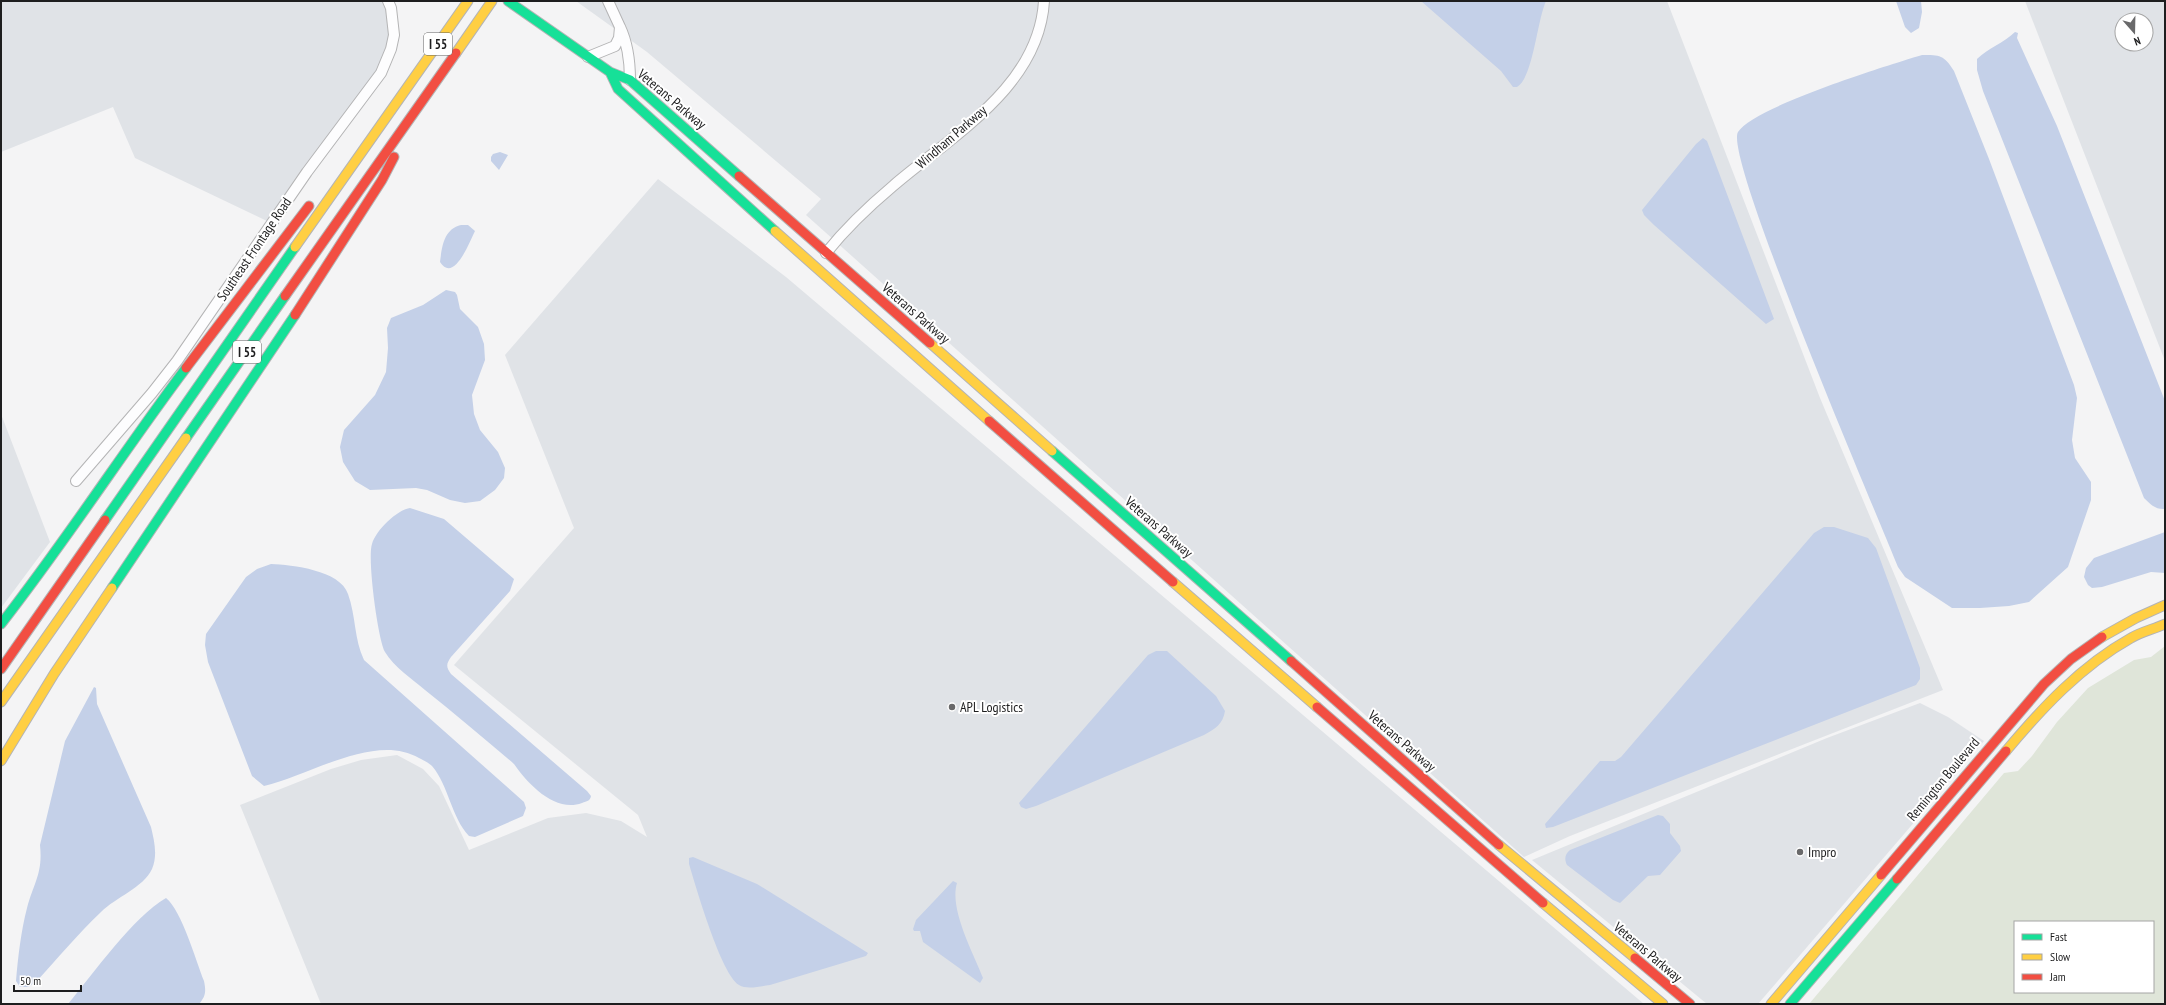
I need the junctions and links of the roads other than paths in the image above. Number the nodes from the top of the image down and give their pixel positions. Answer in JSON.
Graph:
{"nodes":[{"id":1,"x":388,"y":1,"type":"edge"},
{"id":2,"x":468,"y":1,"type":"edge"},
{"id":3,"x":492,"y":1,"type":"edge"},
{"id":4,"x":508,"y":1,"type":"edge"},
{"id":5,"x":608,"y":1,"type":"edge"},
{"id":6,"x":1044,"y":1,"type":"edge"},
{"id":7,"x":620,"y":27,"type":"junction"},
{"id":8,"x":588,"y":57,"type":"junction"},
{"id":9,"x":610,"y":72,"type":"junction"},
{"id":10,"x":630,"y":80,"type":"junction"},
{"id":11,"x":407,"y":86,"type":"junction"},
{"id":12,"x":424,"y":96,"type":"junction"},
{"id":13,"x":826,"y":253,"type":"junction"},
{"id":14,"x":76,"y":481,"type":"dead end"},
{"id":15,"x":2165,"y":605,"type":"edge"},
{"id":16,"x":1,"y":624,"type":"edge"},
{"id":17,"x":2165,"y":624,"type":"edge"},
{"id":18,"x":1,"y":668,"type":"edge"},
{"id":19,"x":1,"y":702,"type":"edge"},
{"id":20,"x":1,"y":761,"type":"edge"},
{"id":21,"x":1663,"y":1004,"type":"edge"},
{"id":22,"x":1690,"y":1004,"type":"edge"},
{"id":23,"x":1771,"y":1004,"type":"edge"},
{"id":24,"x":1790,"y":1004,"type":"edge"}],
"edges":[{"from":1,"to":14,"type":"street","name":"Southeast Frontage Road"},
{"from":2,"to":11,"type":"main road","number":"I 55"},
{"from":3,"to":12,"type":"main road","number":"I 55"},
{"from":4,"to":8,"type":"main road","name":"Veterans Parkway"},
{"from":5,"to":7,"type":"street"},
{"from":6,"to":13,"type":"street","name":"Windham Parkway"},
{"from":7,"to":8,"type":"street"},
{"from":7,"to":10,"type":"street"},
{"from":8,"to":9,"type":"main road","name":"Veterans Parkway"},
{"from":9,"to":10,"type":"main road","name":"Veterans Parkway"},
{"from":9,"to":21,"type":"main road","name":"Veterans Parkway"},
{"from":10,"to":13,"type":"main road","name":"Veterans Parkway"},
{"from":11,"to":16,"type":"main road"},
{"from":11,"to":18,"type":"main road","number":"I 55"},
{"from":12,"to":19,"type":"main road","number":"I 55"},
{"from":12,"to":20,"type":"main road"},
{"from":13,"to":22,"type":"main road","name":"Veterans Parkway"},
{"from":15,"to":23,"type":"main road","name":"Remington Boulevard"},
{"from":17,"to":24,"type":"main road"}]}
